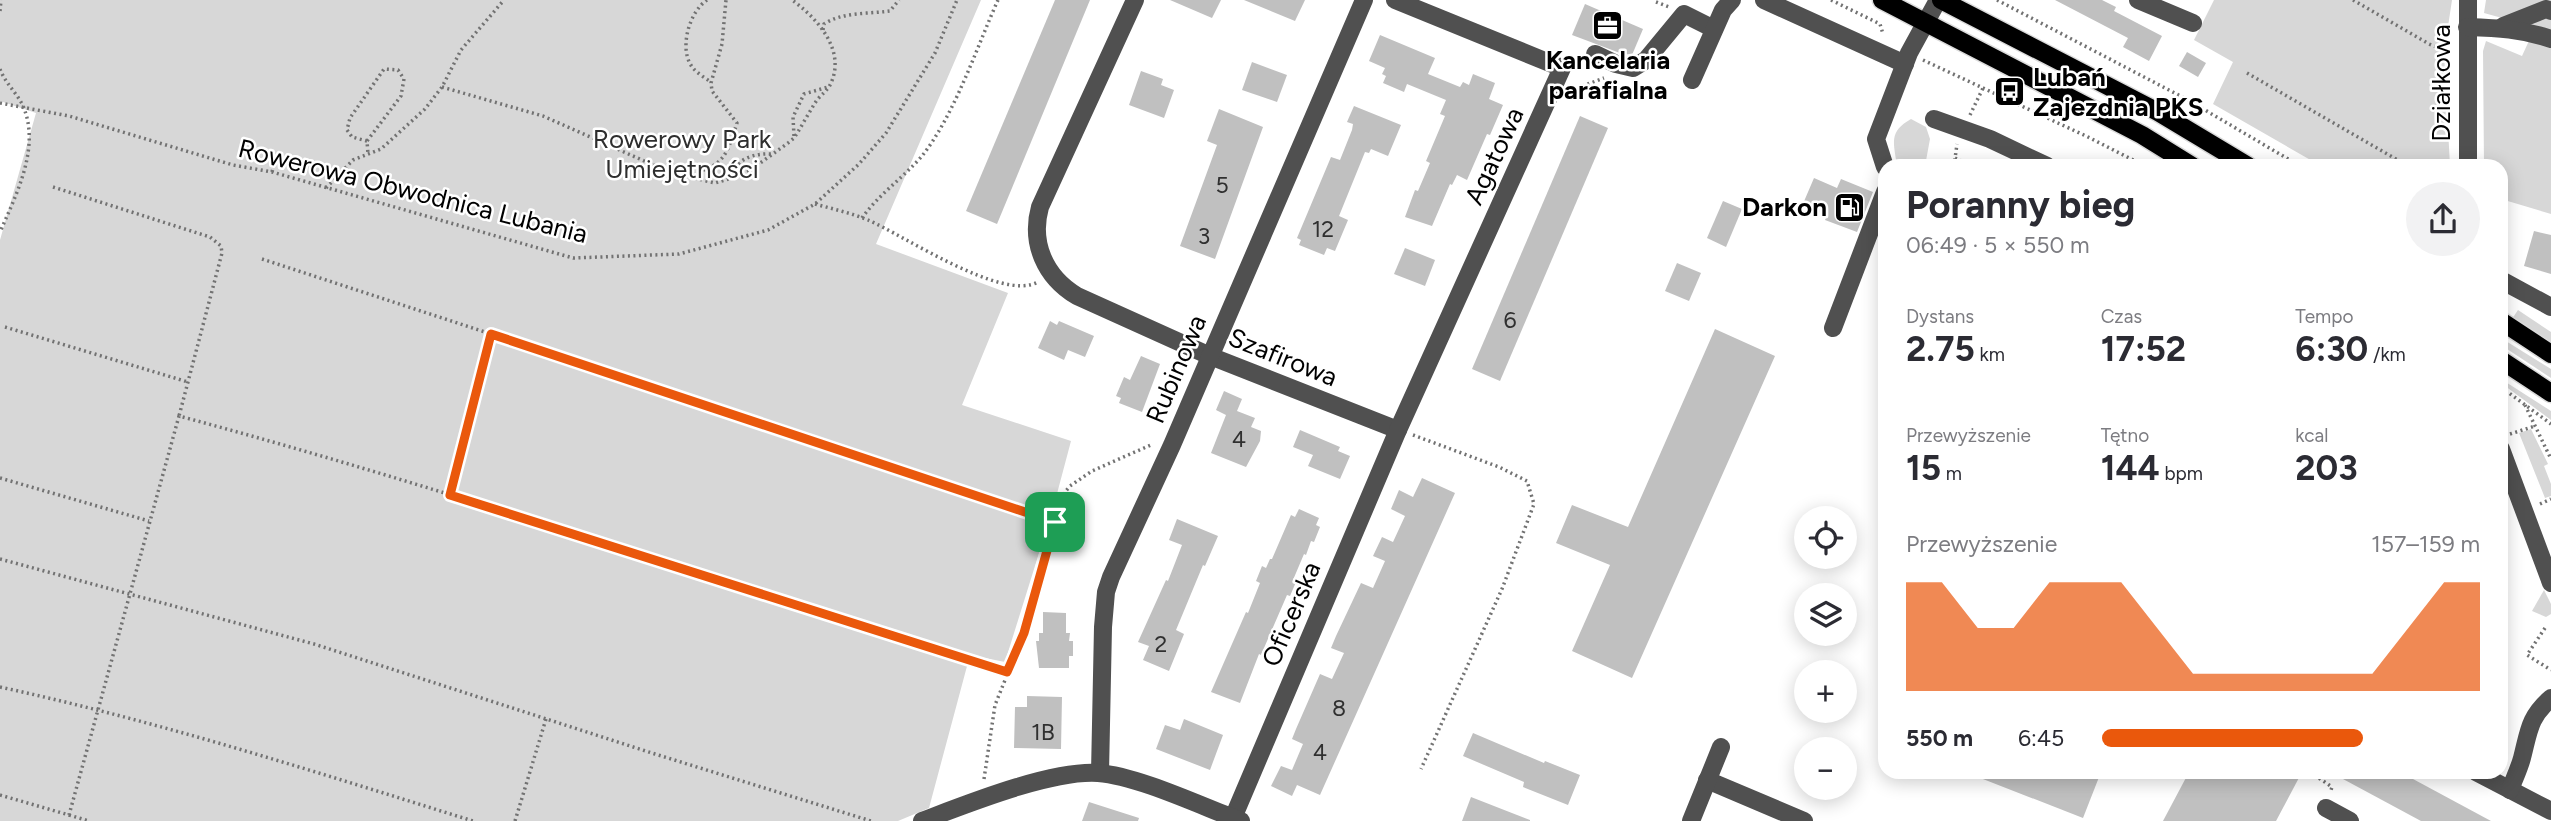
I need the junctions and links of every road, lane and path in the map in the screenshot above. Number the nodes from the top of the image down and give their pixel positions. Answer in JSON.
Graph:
{"nodes":[{"id":1,"x":1,"y":0,"type":"edge"},
{"id":2,"x":504,"y":0,"type":"edge"},
{"id":3,"x":707,"y":0,"type":"edge"},
{"id":4,"x":726,"y":0,"type":"edge"},
{"id":5,"x":792,"y":0,"type":"edge"},
{"id":6,"x":899,"y":0,"type":"edge"},
{"id":7,"x":957,"y":0,"type":"edge"},
{"id":8,"x":998,"y":0,"type":"edge"},
{"id":9,"x":1135,"y":0,"type":"edge"},
{"id":10,"x":1364,"y":0,"type":"edge"},
{"id":11,"x":1395,"y":0,"type":"edge"},
{"id":12,"x":1732,"y":0,"type":"edge"},
{"id":13,"x":1764,"y":0,"type":"edge"},
{"id":14,"x":1831,"y":0,"type":"edge"},
{"id":15,"x":1882,"y":0,"type":"edge"},
{"id":16,"x":1939,"y":0,"type":"edge"},
{"id":17,"x":1997,"y":0,"type":"edge"},
{"id":18,"x":2138,"y":0,"type":"edge"},
{"id":19,"x":2353,"y":0,"type":"edge"},
{"id":20,"x":2468,"y":0,"type":"edge"},
{"id":21,"x":1688,"y":7,"type":"edge"},
{"id":22,"x":0,"y":11,"type":"edge"},
{"id":23,"x":2551,"y":11,"type":"edge"},
{"id":24,"x":1924,"y":22,"type":"junction"},
{"id":25,"x":2193,"y":23,"type":"dead end"},
{"id":26,"x":2467,"y":27,"type":"junction"},
{"id":27,"x":2500,"y":27,"type":"junction"},
{"id":28,"x":1714,"y":29,"type":"junction"},
{"id":29,"x":823,"y":30,"type":"junction"},
{"id":30,"x":2551,"y":39,"type":"edge"},
{"id":31,"x":1595,"y":54,"type":"dead end"},
{"id":32,"x":1907,"y":58,"type":"junction"},
{"id":33,"x":2467,"y":61,"type":"junction"},
{"id":34,"x":1619,"y":65,"type":"junction"},
{"id":35,"x":0,"y":69,"type":"edge"},
{"id":36,"x":2247,"y":73,"type":"dead end"},
{"id":37,"x":1692,"y":80,"type":"dead end"},
{"id":38,"x":712,"y":83,"type":"junction"},
{"id":39,"x":830,"y":86,"type":"junction"},
{"id":40,"x":442,"y":87,"type":"junction"},
{"id":41,"x":2010,"y":92,"type":"dead end"},
{"id":42,"x":1550,"y":97,"type":"junction"},
{"id":43,"x":2006,"y":99,"type":"junction"},
{"id":44,"x":494,"y":102,"type":"dead end"},
{"id":45,"x":0,"y":103,"type":"edge"},
{"id":46,"x":23,"y":107,"type":"junction"},
{"id":47,"x":1934,"y":119,"type":"dead end"},
{"id":48,"x":794,"y":138,"type":"junction"},
{"id":49,"x":367,"y":141,"type":"junction"},
{"id":50,"x":368,"y":154,"type":"junction"},
{"id":51,"x":775,"y":154,"type":"junction"},
{"id":52,"x":276,"y":157,"type":"dead end"},
{"id":53,"x":1882,"y":159,"type":"edge"},
{"id":54,"x":2032,"y":159,"type":"edge"},
{"id":55,"x":2130,"y":159,"type":"edge"},
{"id":56,"x":2181,"y":159,"type":"edge"},
{"id":57,"x":2236,"y":159,"type":"edge"},
{"id":58,"x":2288,"y":159,"type":"edge"},
{"id":59,"x":2396,"y":159,"type":"edge"},
{"id":60,"x":2468,"y":159,"type":"edge"},
{"id":61,"x":272,"y":172,"type":"junction"},
{"id":62,"x":684,"y":176,"type":"junction"},
{"id":63,"x":730,"y":178,"type":"junction"},
{"id":64,"x":53,"y":187,"type":"dead end"},
{"id":65,"x":326,"y":188,"type":"junction"},
{"id":66,"x":815,"y":204,"type":"junction"},
{"id":67,"x":1878,"y":210,"type":"edge"},
{"id":68,"x":862,"y":218,"type":"junction"},
{"id":69,"x":0,"y":232,"type":"edge"},
{"id":70,"x":262,"y":259,"type":"dead end"},
{"id":71,"x":1049,"y":269,"type":"junction"},
{"id":72,"x":2508,"y":284,"type":"edge"},
{"id":73,"x":2551,"y":307,"type":"edge"},
{"id":74,"x":2508,"y":326,"type":"edge"},
{"id":75,"x":5,"y":327,"type":"dead end"},
{"id":76,"x":1833,"y":328,"type":"dead end"},
{"id":77,"x":491,"y":334,"type":"junction"},
{"id":78,"x":2551,"y":354,"type":"edge"},
{"id":79,"x":1210,"y":356,"type":"junction"},
{"id":80,"x":2508,"y":365,"type":"edge"},
{"id":81,"x":188,"y":382,"type":"junction"},
{"id":82,"x":2508,"y":392,"type":"edge"},
{"id":83,"x":2551,"y":393,"type":"edge"},
{"id":84,"x":2524,"y":404,"type":"junction"},
{"id":85,"x":179,"y":416,"type":"junction"},
{"id":86,"x":2551,"y":424,"type":"edge"},
{"id":87,"x":2535,"y":426,"type":"junction"},
{"id":88,"x":1398,"y":430,"type":"junction"},
{"id":89,"x":2508,"y":440,"type":"edge"},
{"id":90,"x":1172,"y":445,"type":"junction"},
{"id":91,"x":2508,"y":454,"type":"edge"},
{"id":92,"x":2551,"y":459,"type":"edge"},
{"id":93,"x":0,"y":478,"type":"edge"},
{"id":94,"x":450,"y":495,"type":"junction"},
{"id":95,"x":149,"y":521,"type":"junction"},
{"id":96,"x":1055,"y":522,"type":"junction"},
{"id":97,"x":0,"y":559,"type":"edge"},
{"id":98,"x":2551,"y":583,"type":"edge"},
{"id":99,"x":129,"y":595,"type":"junction"},
{"id":100,"x":2545,"y":628,"type":"dead end"},
{"id":101,"x":2551,"y":670,"type":"edge"},
{"id":102,"x":1007,"y":672,"type":"junction"},
{"id":103,"x":0,"y":687,"type":"edge"},
{"id":104,"x":2551,"y":698,"type":"edge"},
{"id":105,"x":97,"y":708,"type":"junction"},
{"id":106,"x":546,"y":719,"type":"junction"},
{"id":107,"x":1721,"y":747,"type":"dead end"},
{"id":108,"x":1421,"y":769,"type":"dead end"},
{"id":109,"x":1100,"y":773,"type":"junction"},
{"id":110,"x":2320,"y":779,"type":"edge"},
{"id":111,"x":2489,"y":779,"type":"edge"},
{"id":112,"x":1707,"y":780,"type":"junction"},
{"id":113,"x":2510,"y":790,"type":"junction"},
{"id":114,"x":0,"y":795,"type":"edge"},
{"id":115,"x":984,"y":799,"type":"junction"},
{"id":116,"x":2326,"y":808,"type":"joint"},
{"id":117,"x":2551,"y":811,"type":"edge"},
{"id":118,"x":69,"y":815,"type":"junction"},
{"id":119,"x":944,"y":817,"type":"edge"},
{"id":120,"x":1237,"y":820,"type":"edge"},
{"id":121,"x":89,"y":821,"type":"edge"},
{"id":122,"x":473,"y":821,"type":"edge"},
{"id":123,"x":515,"y":821,"type":"edge"},
{"id":124,"x":871,"y":821,"type":"edge"},
{"id":125,"x":922,"y":821,"type":"edge"},
{"id":126,"x":1691,"y":821,"type":"edge"},
{"id":127,"x":1804,"y":821,"type":"edge"},
{"id":128,"x":2350,"y":821,"type":"edge"}],
"edges":[{"from":1,"to":22,"type":"path"},
{"from":2,"to":40,"type":"path"},
{"from":3,"to":38,"type":"path"},
{"from":4,"to":38,"type":"path"},
{"from":5,"to":29,"type":"path"},
{"from":6,"to":29,"type":"path"},
{"from":7,"to":66,"type":"path","name":"Rowerowa Obwodnica Lubania"},
{"from":8,"to":68,"type":"path"},
{"from":9,"to":71,"type":"street"},
{"from":10,"to":79,"type":"street","name":"Rubinowa"},
{"from":11,"to":42,"type":"street","name":"Agatowa"},
{"from":12,"to":28,"type":"street"},
{"from":13,"to":32,"type":"street"},
{"from":14,"to":32,"type":"path"},
{"from":15,"to":24,"type":"main road"},
{"from":16,"to":24,"type":"street"},
{"from":16,"to":57,"type":"main road"},
{"from":17,"to":58,"type":"path"},
{"from":18,"to":25,"type":"street"},
{"from":19,"to":33,"type":"path"},
{"from":20,"to":26,"type":"street","name":"Działkowa"},
{"from":21,"to":28,"type":"street"},
{"from":21,"to":34,"type":"street"},
{"from":23,"to":27,"type":"street"},
{"from":24,"to":32,"type":"street"},
{"from":24,"to":56,"type":"main road"},
{"from":26,"to":27,"type":"street"},
{"from":26,"to":33,"type":"street","name":"Działkowa"},
{"from":27,"to":30,"type":"street"},
{"from":28,"to":37,"type":"street"},
{"from":29,"to":39,"type":"path"},
{"from":31,"to":34,"type":"street"},
{"from":32,"to":43,"type":"path"},
{"from":32,"to":53,"type":"street"},
{"from":33,"to":60,"type":"street","name":"Działkowa"},
{"from":34,"to":42,"type":"path"},
{"from":35,"to":46,"type":"path"},
{"from":36,"to":59,"type":"path"},
{"from":38,"to":62,"type":"path"},
{"from":39,"to":48,"type":"path"},
{"from":39,"to":48,"type":"path"},
{"from":40,"to":44,"type":"path"},
{"from":40,"to":50,"type":"path"},
{"from":40,"to":62,"type":"path"},
{"from":41,"to":43,"type":"path"},
{"from":42,"to":88,"type":"street","name":"Agatowa"},
{"from":43,"to":55,"type":"path"},
{"from":45,"to":46,"type":"path","name":"Rowerowa Obwodnica Lubania"},
{"from":46,"to":61,"type":"path","name":"Rowerowa Obwodnica Lubania"},
{"from":46,"to":69,"type":"path"},
{"from":47,"to":54,"type":"street"},
{"from":48,"to":51,"type":"path"},
{"from":49,"to":49,"type":"path"},
{"from":49,"to":50,"type":"path"},
{"from":50,"to":65,"type":"path"},
{"from":51,"to":63,"type":"path"},
{"from":51,"to":63,"type":"path"},
{"from":52,"to":61,"type":"path"},
{"from":61,"to":65,"type":"path","name":"Rowerowa Obwodnica Lubania"},
{"from":62,"to":63,"type":"path"},
{"from":64,"to":81,"type":"path"},
{"from":65,"to":66,"type":"path","name":"Rowerowa Obwodnica Lubania"},
{"from":66,"to":68,"type":"path"},
{"from":67,"to":76,"type":"street"},
{"from":68,"to":71,"type":"path"},
{"from":70,"to":77,"type":"path"},
{"from":71,"to":79,"type":"street","name":"Szafirowa"},
{"from":72,"to":73,"type":"street"},
{"from":74,"to":78,"type":"main road"},
{"from":75,"to":81,"type":"path"},
{"from":77,"to":94,"type":"path"},
{"from":77,"to":96,"type":"path"},
{"from":79,"to":88,"type":"street","name":"Szafirowa"},
{"from":79,"to":90,"type":"street","name":"Rubinowa"},
{"from":80,"to":83,"type":"main road"},
{"from":81,"to":85,"type":"path"},
{"from":82,"to":84,"type":"path"},
{"from":84,"to":86,"type":"path"},
{"from":84,"to":87,"type":"path"},
{"from":85,"to":94,"type":"path"},
{"from":85,"to":95,"type":"path"},
{"from":87,"to":89,"type":"path"},
{"from":87,"to":92,"type":"path"},
{"from":88,"to":108,"type":"path"},
{"from":88,"to":120,"type":"street","name":"Oficerska"},
{"from":90,"to":96,"type":"path"},
{"from":90,"to":109,"type":"street","name":"Rubinowa"},
{"from":91,"to":98,"type":"street"},
{"from":93,"to":95,"type":"path"},
{"from":94,"to":102,"type":"path"},
{"from":95,"to":99,"type":"path"},
{"from":96,"to":102,"type":"path"},
{"from":97,"to":99,"type":"path"},
{"from":99,"to":105,"type":"path"},
{"from":99,"to":106,"type":"path"},
{"from":100,"to":101,"type":"path"},
{"from":102,"to":115,"type":"path"},
{"from":103,"to":105,"type":"path"},
{"from":104,"to":113,"type":"street"},
{"from":105,"to":118,"type":"path"},
{"from":105,"to":122,"type":"path"},
{"from":106,"to":123,"type":"path"},
{"from":106,"to":124,"type":"path"},
{"from":107,"to":112,"type":"street"},
{"from":109,"to":115,"type":"street"},
{"from":109,"to":120,"type":"street"},
{"from":110,"to":116,"type":"path"},
{"from":111,"to":113,"type":"street"},
{"from":112,"to":126,"type":"street"},
{"from":112,"to":127,"type":"street"},
{"from":113,"to":117,"type":"street"},
{"from":114,"to":118,"type":"path"},
{"from":115,"to":119,"type":"street"},
{"from":116,"to":128,"type":"street"},
{"from":118,"to":121,"type":"path"},
{"from":119,"to":125,"type":"street"}]}
